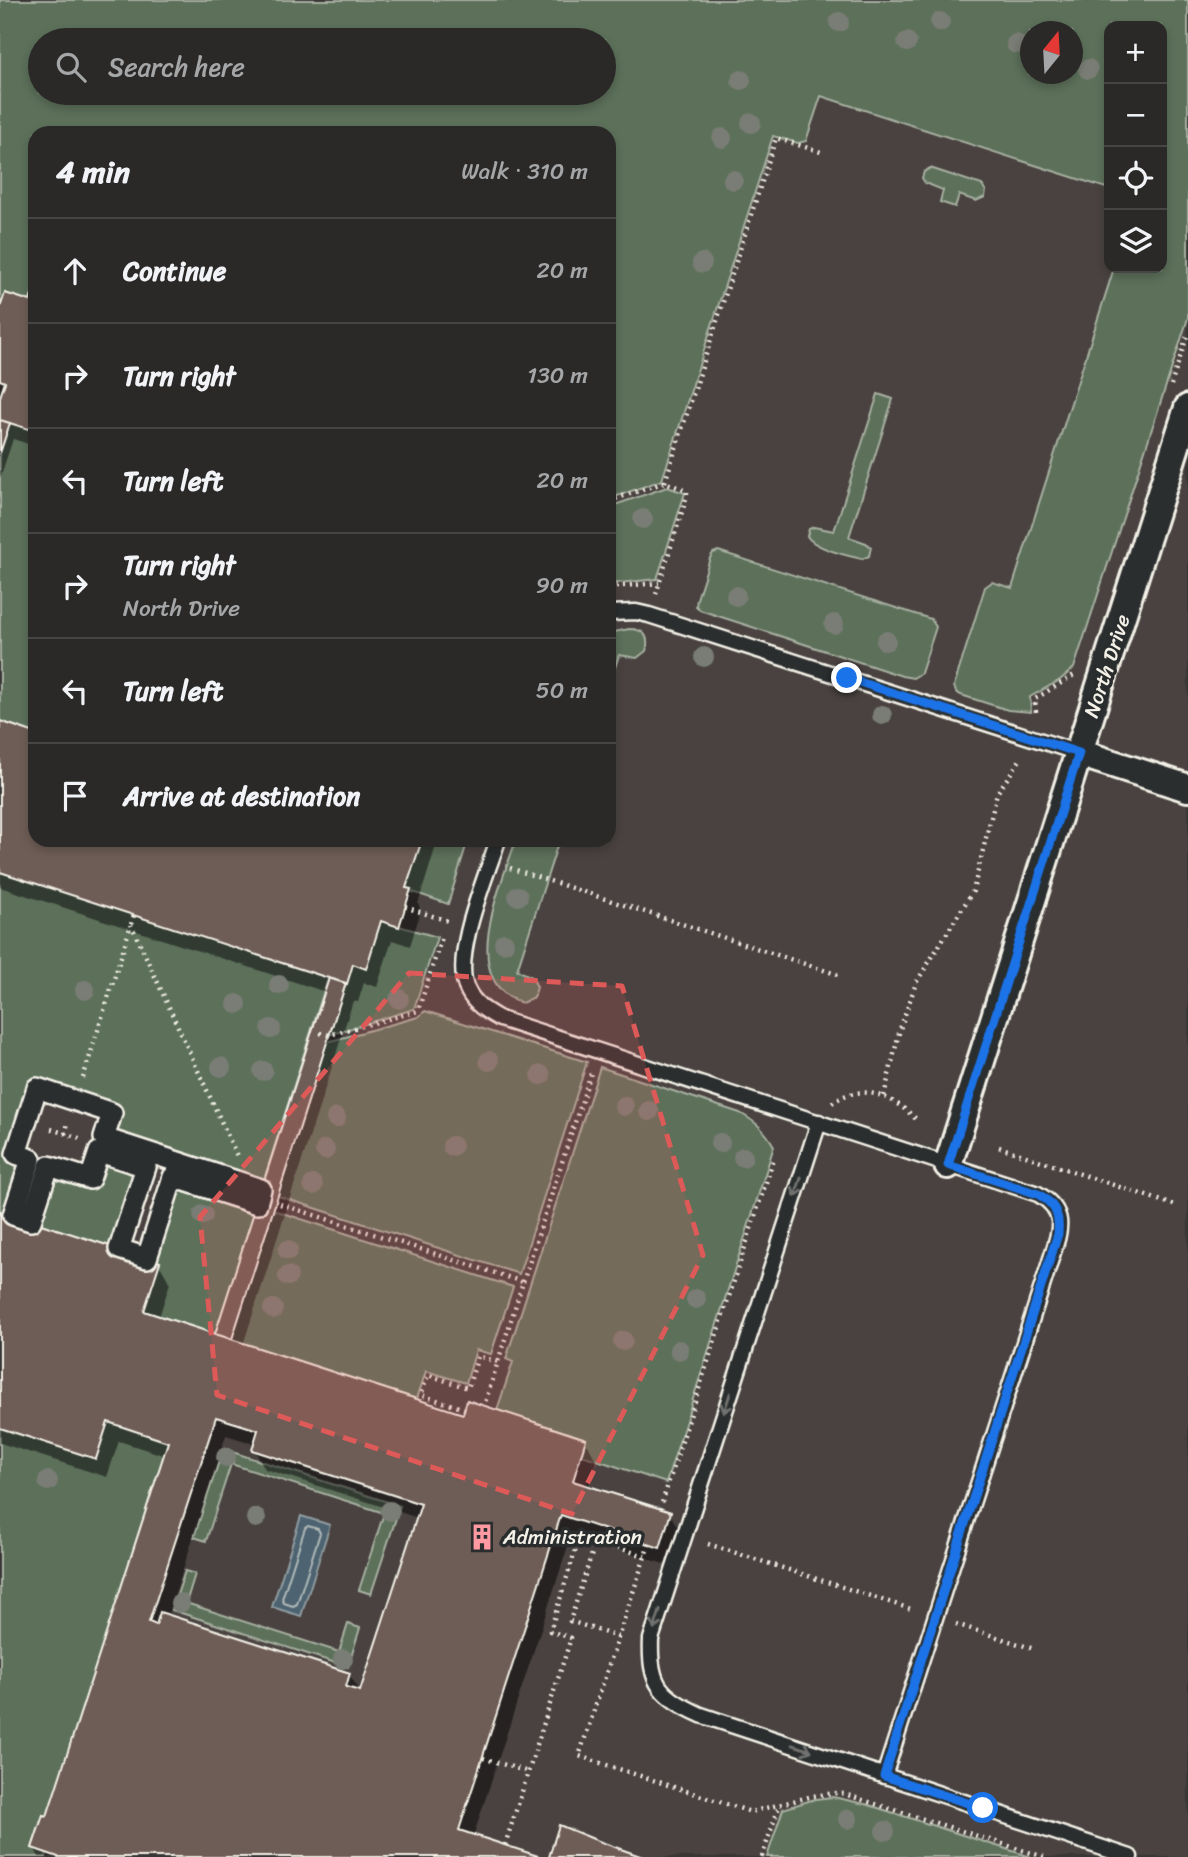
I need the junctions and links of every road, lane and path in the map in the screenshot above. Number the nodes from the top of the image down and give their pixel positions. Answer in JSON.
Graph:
{"nodes":[{"id":1,"x":821,"y":152,"type":"dead end"},
{"id":2,"x":1188,"y":408,"type":"edge"},
{"id":3,"x":665,"y":482,"type":"junction"},
{"id":4,"x":616,"y":499,"type":"edge"},
{"id":5,"x":659,"y":583,"type":"junction"},
{"id":6,"x":616,"y":586,"type":"edge"},
{"id":7,"x":616,"y":613,"type":"edge"},
{"id":8,"x":649,"y":615,"type":"junction"},
{"id":9,"x":1079,"y":753,"type":"junction"},
{"id":10,"x":1022,"y":756,"type":"dead end"},
{"id":11,"x":1188,"y":788,"type":"edge"},
{"id":12,"x":496,"y":847,"type":"edge"},
{"id":13,"x":507,"y":867,"type":"dead end"},
{"id":14,"x":405,"y":907,"type":"dead end"},
{"id":15,"x":452,"y":908,"type":"dead end"},
{"id":16,"x":134,"y":915,"type":"dead end"},
{"id":17,"x":447,"y":921,"type":"junction"},
{"id":18,"x":131,"y":924,"type":"junction"},
{"id":19,"x":842,"y":976,"type":"dead end"},
{"id":20,"x":320,"y":1033,"type":"dead end"},
{"id":21,"x":598,"y":1050,"type":"junction"},
{"id":22,"x":884,"y":1096,"type":"junction"},
{"id":23,"x":75,"y":1101,"type":"junction"},
{"id":24,"x":831,"y":1104,"type":"dead end"},
{"id":25,"x":917,"y":1120,"type":"dead end"},
{"id":26,"x":819,"y":1122,"type":"junction"},
{"id":27,"x":65,"y":1133,"type":"dead end"},
{"id":28,"x":999,"y":1147,"type":"dead end"},
{"id":29,"x":774,"y":1158,"type":"dead end"},
{"id":30,"x":948,"y":1165,"type":"junction"},
{"id":31,"x":250,"y":1186,"type":"junction"},
{"id":32,"x":276,"y":1203,"type":"dead end"},
{"id":33,"x":1177,"y":1206,"type":"dead end"},
{"id":34,"x":523,"y":1282,"type":"junction"},
{"id":35,"x":498,"y":1362,"type":"junction"},
{"id":36,"x":484,"y":1406,"type":"dead end"},
{"id":37,"x":465,"y":1409,"type":"dead end"},
{"id":38,"x":660,"y":1509,"type":"dead end"},
{"id":39,"x":596,"y":1541,"type":"junction"},
{"id":40,"x":649,"y":1544,"type":"dead end"},
{"id":41,"x":708,"y":1544,"type":"dead end"},
{"id":42,"x":645,"y":1556,"type":"junction"},
{"id":43,"x":920,"y":1612,"type":"dead end"},
{"id":44,"x":952,"y":1623,"type":"dead end"},
{"id":45,"x":618,"y":1637,"type":"junction"},
{"id":46,"x":1034,"y":1649,"type":"dead end"},
{"id":47,"x":482,"y":1758,"type":"dead end"},
{"id":48,"x":528,"y":1772,"type":"junction"},
{"id":49,"x":884,"y":1776,"type":"junction"},
{"id":50,"x":779,"y":1806,"type":"junction"},
{"id":51,"x":505,"y":1845,"type":"dead end"},
{"id":52,"x":762,"y":1857,"type":"edge"},
{"id":53,"x":1044,"y":1857,"type":"edge"},
{"id":54,"x":1130,"y":1857,"type":"edge"}],
"edges":[{"from":1,"to":3,"type":"path"},
{"from":2,"to":9,"type":"street","name":"North Drive"},
{"from":3,"to":4,"type":"path"},
{"from":3,"to":5,"type":"path"},
{"from":5,"to":6,"type":"path"},
{"from":5,"to":8,"type":"path"},
{"from":7,"to":8,"type":"lane"},
{"from":8,"to":9,"type":"lane"},
{"from":9,"to":11,"type":"street"},
{"from":9,"to":30,"type":"street","name":"North Drive"},
{"from":10,"to":22,"type":"path"},
{"from":12,"to":21,"type":"lane"},
{"from":13,"to":19,"type":"path"},
{"from":14,"to":17,"type":"path"},
{"from":15,"to":17,"type":"path"},
{"from":16,"to":18,"type":"path"},
{"from":17,"to":20,"type":"path"},
{"from":18,"to":23,"type":"path"},
{"from":18,"to":31,"type":"path"},
{"from":21,"to":26,"type":"lane"},
{"from":21,"to":34,"type":"path"},
{"from":22,"to":24,"type":"path"},
{"from":22,"to":25,"type":"path"},
{"from":23,"to":27,"type":"path"},
{"from":23,"to":31,"type":"street"},
{"from":23,"to":31,"type":"street"},
{"from":26,"to":30,"type":"lane"},
{"from":26,"to":49,"type":"lane","one_way":true},
{"from":28,"to":33,"type":"path"},
{"from":29,"to":38,"type":"path"},
{"from":30,"to":49,"type":"lane"},
{"from":32,"to":34,"type":"path"},
{"from":34,"to":35,"type":"path"},
{"from":35,"to":36,"type":"path"},
{"from":35,"to":37,"type":"path"},
{"from":39,"to":42,"type":"path"},
{"from":39,"to":45,"type":"path"},
{"from":39,"to":48,"type":"path"},
{"from":40,"to":42,"type":"path"},
{"from":41,"to":43,"type":"path"},
{"from":42,"to":45,"type":"path"},
{"from":44,"to":46,"type":"path"},
{"from":45,"to":50,"type":"path"},
{"from":47,"to":48,"type":"path"},
{"from":48,"to":51,"type":"path"},
{"from":49,"to":54,"type":"lane"},
{"from":50,"to":52,"type":"path"},
{"from":50,"to":53,"type":"path"}]}
